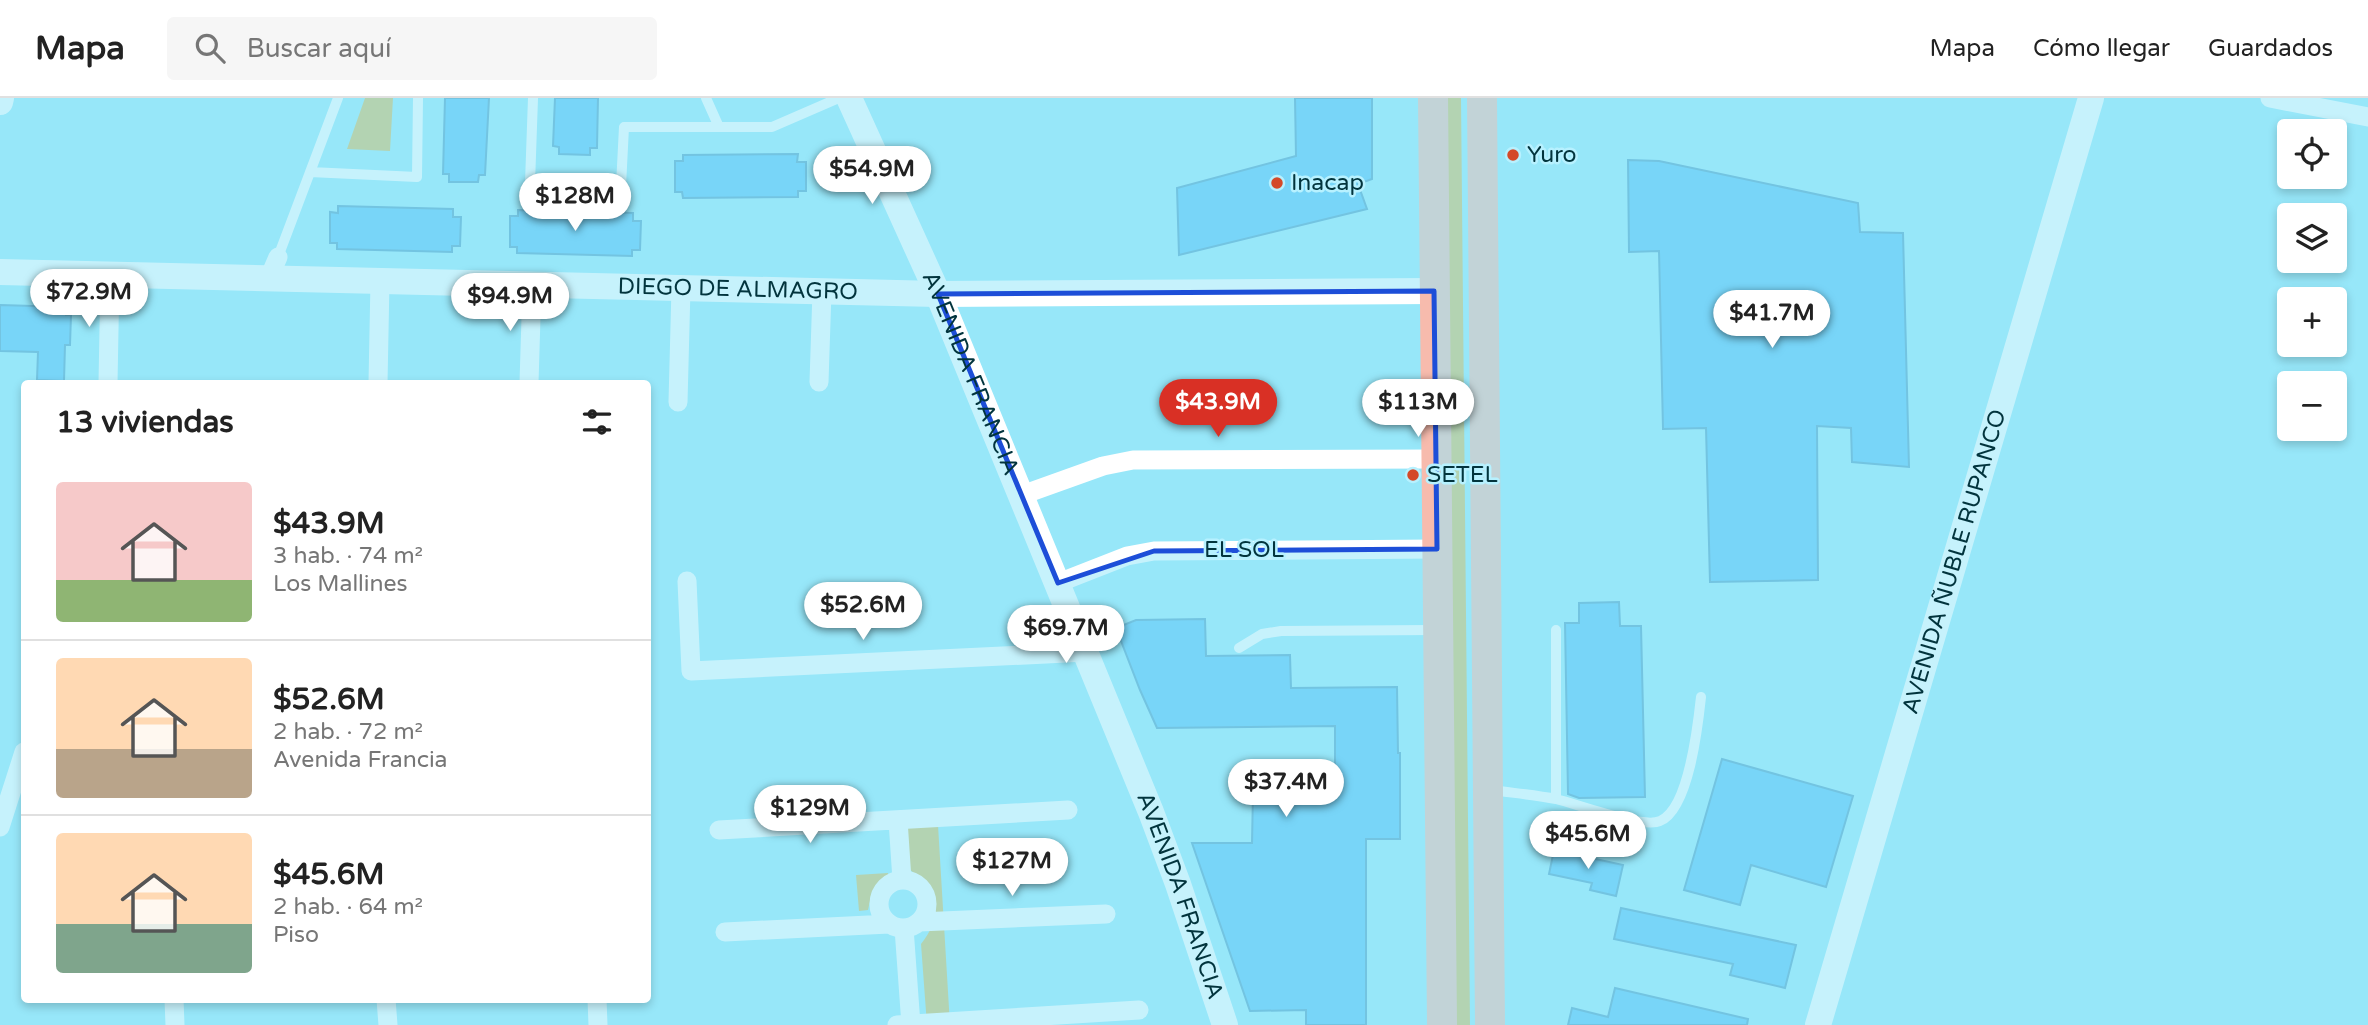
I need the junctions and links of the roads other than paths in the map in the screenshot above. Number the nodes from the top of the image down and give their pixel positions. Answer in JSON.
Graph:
{"nodes":[{"id":1,"x":338,"y":98,"type":"edge"},
{"id":2,"x":418,"y":98,"type":"edge"},
{"id":3,"x":533,"y":98,"type":"edge"},
{"id":4,"x":706,"y":98,"type":"edge"},
{"id":5,"x":839,"y":98,"type":"edge"},
{"id":6,"x":849,"y":98,"type":"edge"},
{"id":7,"x":1433,"y":98,"type":"edge"},
{"id":8,"x":1482,"y":98,"type":"edge"},
{"id":9,"x":2091,"y":98,"type":"edge"},
{"id":10,"x":2270,"y":98,"type":"edge"},
{"id":11,"x":2309,"y":102,"type":"edge"},
{"id":12,"x":2368,"y":117,"type":"edge"},
{"id":13,"x":719,"y":127,"type":"junction"},
{"id":14,"x":310,"y":172,"type":"junction"},
{"id":15,"x":273,"y":268,"type":"junction"},
{"id":16,"x":0,"y":272,"type":"edge"},
{"id":17,"x":110,"y":275,"type":"junction"},
{"id":18,"x":380,"y":281,"type":"junction"},
{"id":19,"x":531,"y":284,"type":"junction"},
{"id":20,"x":681,"y":288,"type":"junction"},
{"id":21,"x":822,"y":291,"type":"junction"},
{"id":22,"x":1434,"y":291,"type":"junction"},
{"id":23,"x":938,"y":294,"type":"junction"},
{"id":24,"x":108,"y":380,"type":"edge"},
{"id":25,"x":378,"y":380,"type":"edge"},
{"id":26,"x":529,"y":380,"type":"edge"},
{"id":27,"x":819,"y":382,"type":"dead end"},
{"id":28,"x":678,"y":402,"type":"dead end"},
{"id":29,"x":1436,"y":459,"type":"junction"},
{"id":30,"x":1022,"y":495,"type":"junction"},
{"id":31,"x":1437,"y":549,"type":"junction"},
{"id":32,"x":687,"y":581,"type":"dead end"},
{"id":33,"x":1058,"y":583,"type":"junction"},
{"id":34,"x":1438,"y":630,"type":"junction"},
{"id":35,"x":1556,"y":630,"type":"dead end"},
{"id":36,"x":1239,"y":648,"type":"dead end"},
{"id":37,"x":1086,"y":652,"type":"junction"},
{"id":38,"x":1701,"y":697,"type":"dead end"},
{"id":39,"x":21,"y":761,"type":"edge"},
{"id":40,"x":1488,"y":789,"type":"junction"},
{"id":41,"x":1556,"y":799,"type":"junction"},
{"id":42,"x":1068,"y":810,"type":"dead end"},
{"id":43,"x":898,"y":820,"type":"junction"},
{"id":44,"x":0,"y":827,"type":"edge"},
{"id":45,"x":719,"y":830,"type":"dead end"},
{"id":46,"x":902,"y":880,"type":"junction"},
{"id":47,"x":1441,"y":913,"type":"junction"},
{"id":48,"x":1106,"y":914,"type":"dead end"},
{"id":49,"x":1489,"y":919,"type":"junction"},
{"id":50,"x":904,"y":925,"type":"junction"},
{"id":51,"x":725,"y":932,"type":"dead end"},
{"id":52,"x":174,"y":1003,"type":"edge"},
{"id":53,"x":386,"y":1003,"type":"edge"},
{"id":54,"x":597,"y":1003,"type":"edge"},
{"id":55,"x":1139,"y":1010,"type":"dead end"},
{"id":56,"x":175,"y":1025,"type":"edge"},
{"id":57,"x":388,"y":1025,"type":"edge"},
{"id":58,"x":598,"y":1025,"type":"edge"},
{"id":59,"x":906,"y":1025,"type":"edge"},
{"id":60,"x":1225,"y":1025,"type":"edge"},
{"id":61,"x":1442,"y":1025,"type":"edge"},
{"id":62,"x":1490,"y":1025,"type":"edge"},
{"id":63,"x":1818,"y":1025,"type":"edge"}],
"edges":[{"from":1,"to":14,"type":"lane"},
{"from":2,"to":14,"type":"lane"},
{"from":3,"to":13,"type":"lane"},
{"from":4,"to":13,"type":"lane"},
{"from":5,"to":13,"type":"lane"},
{"from":6,"to":23,"type":"street","name":"AVENIDA FRANCIA"},
{"from":7,"to":22,"type":"main road"},
{"from":8,"to":40,"type":"main road"},
{"from":9,"to":63,"type":"street","name":"AVENIDA ÑUBLE RUPANCO"},
{"from":10,"to":11,"type":"street"},
{"from":11,"to":12,"type":"street"},
{"from":14,"to":15,"type":"lane"},
{"from":15,"to":17,"type":"street","name":"DIEGO DE ALMAGRO"},
{"from":15,"to":18,"type":"street","name":"DIEGO DE ALMAGRO"},
{"from":16,"to":17,"type":"street","name":"DIEGO DE ALMAGRO"},
{"from":17,"to":24,"type":"street"},
{"from":18,"to":19,"type":"street","name":"DIEGO DE ALMAGRO"},
{"from":18,"to":25,"type":"street"},
{"from":19,"to":20,"type":"street","name":"DIEGO DE ALMAGRO"},
{"from":19,"to":26,"type":"street"},
{"from":20,"to":21,"type":"street","name":"DIEGO DE ALMAGRO"},
{"from":20,"to":28,"type":"street"},
{"from":21,"to":23,"type":"street","name":"DIEGO DE ALMAGRO"},
{"from":21,"to":27,"type":"street"},
{"from":22,"to":23,"type":"street","name":"DIEGO DE ALMAGRO"},
{"from":22,"to":29,"type":"main road"},
{"from":23,"to":30,"type":"street","name":"AVENIDA FRANCIA"},
{"from":29,"to":30,"type":"street"},
{"from":29,"to":31,"type":"main road"},
{"from":30,"to":33,"type":"street","name":"AVENIDA FRANCIA"},
{"from":31,"to":33,"type":"street","name":"EL SOL"},
{"from":31,"to":34,"type":"main road"},
{"from":32,"to":37,"type":"street"},
{"from":33,"to":37,"type":"street","name":"AVENIDA FRANCIA"},
{"from":34,"to":36,"type":"lane"},
{"from":34,"to":47,"type":"main road"},
{"from":35,"to":41,"type":"lane"},
{"from":37,"to":60,"type":"street","name":"AVENIDA FRANCIA"},
{"from":38,"to":41,"type":"lane"},
{"from":39,"to":44,"type":"street"},
{"from":40,"to":41,"type":"lane"},
{"from":40,"to":49,"type":"main road"},
{"from":42,"to":43,"type":"street"},
{"from":43,"to":45,"type":"street"},
{"from":43,"to":46,"type":"street"},
{"from":46,"to":50,"type":"street"},
{"from":46,"to":50,"type":"street"},
{"from":47,"to":49,"type":"main road"},
{"from":47,"to":61,"type":"main road"},
{"from":48,"to":50,"type":"street"},
{"from":49,"to":62,"type":"main road"},
{"from":50,"to":51,"type":"street"},
{"from":50,"to":59,"type":"street"},
{"from":52,"to":56,"type":"street"},
{"from":53,"to":57,"type":"street"},
{"from":54,"to":58,"type":"street"},
{"from":55,"to":59,"type":"street"}]}
